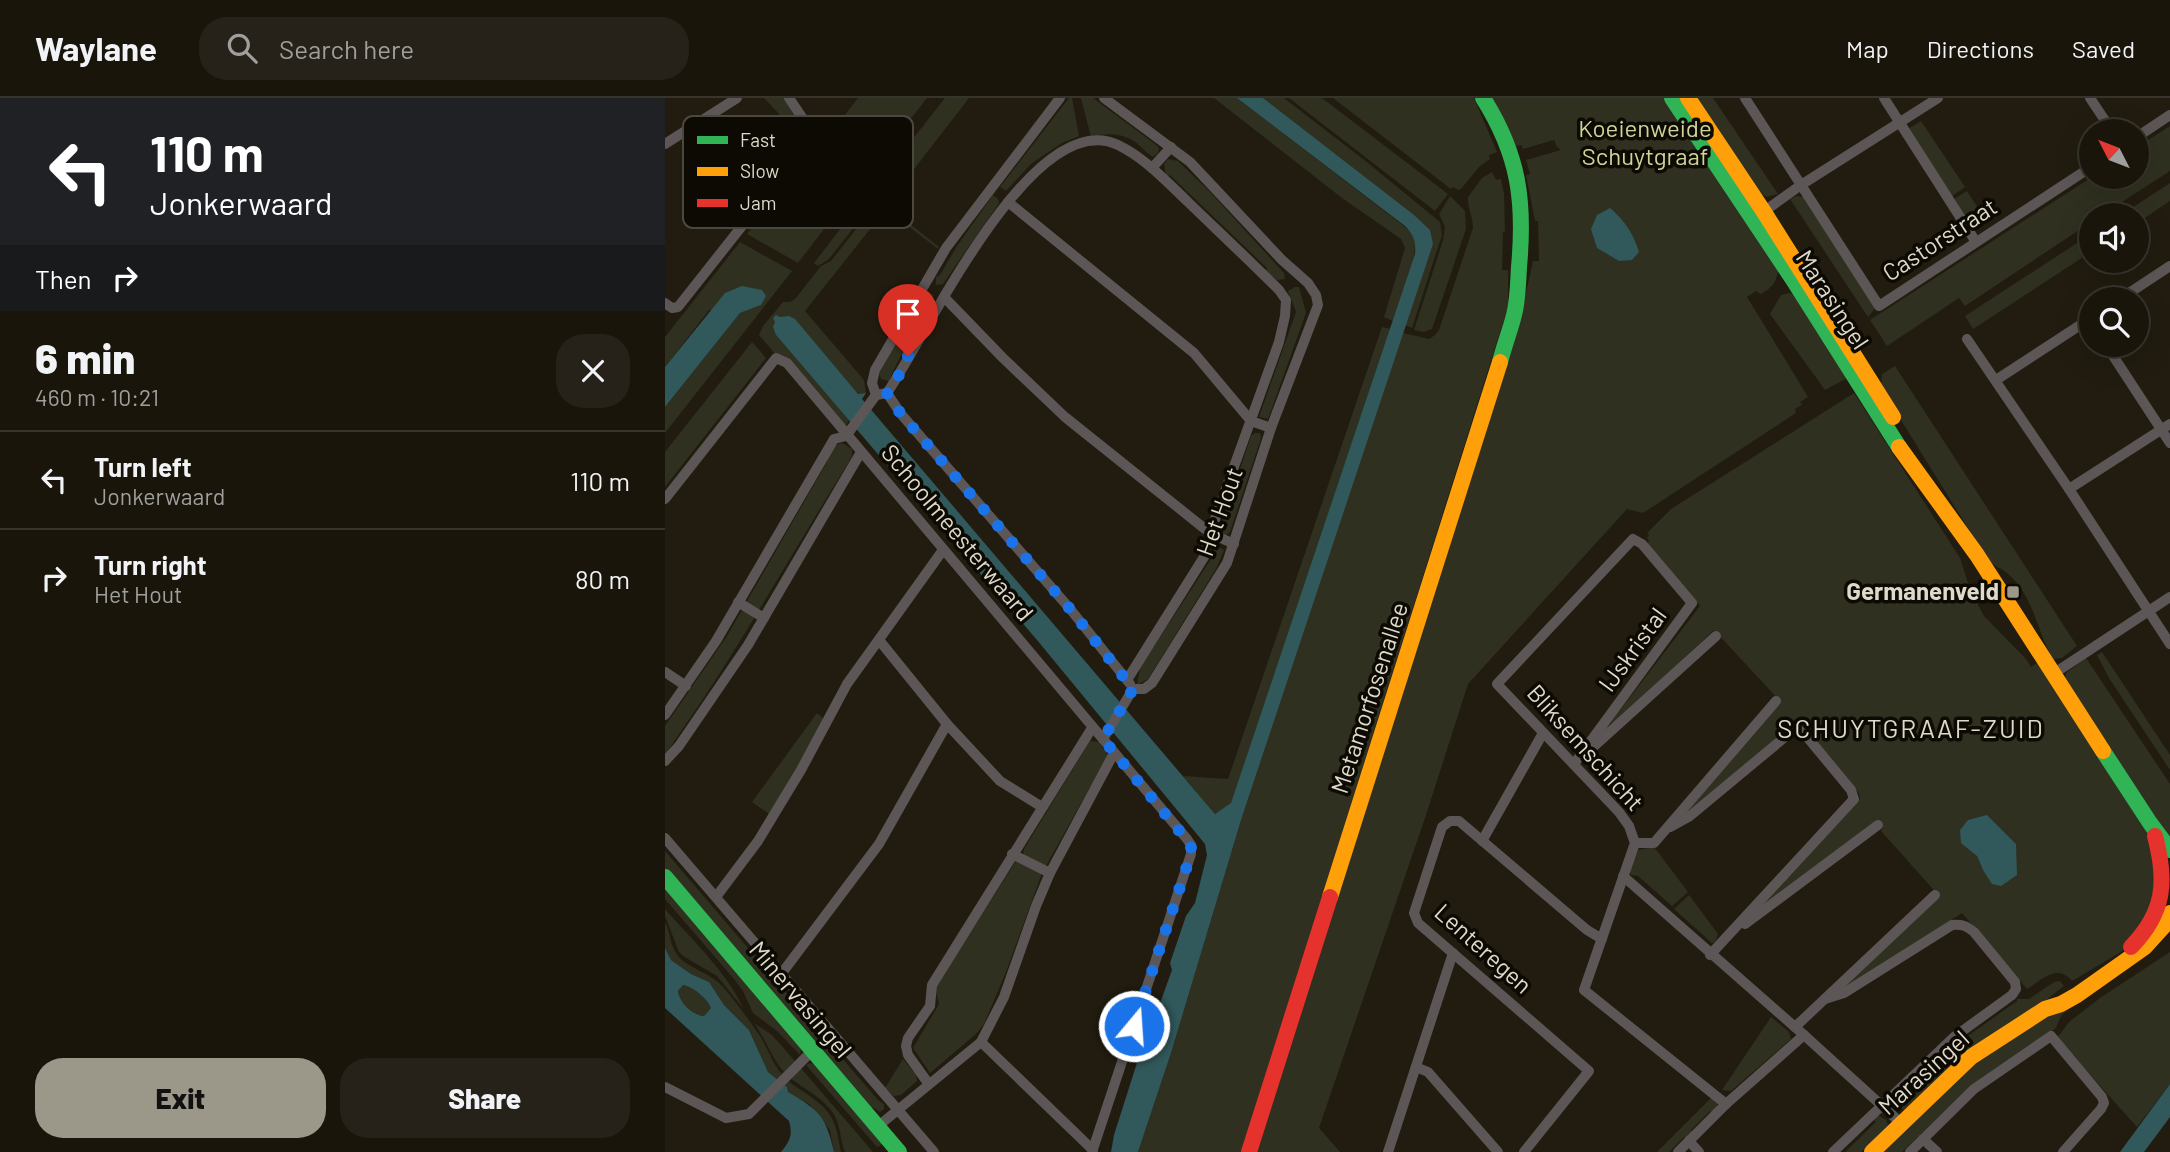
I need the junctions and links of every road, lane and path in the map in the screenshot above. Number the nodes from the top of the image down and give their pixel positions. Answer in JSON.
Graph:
{"nodes":[{"id":1,"x":737,"y":98,"type":"edge"},
{"id":2,"x":789,"y":98,"type":"edge"},
{"id":3,"x":1061,"y":98,"type":"edge"},
{"id":4,"x":1104,"y":98,"type":"edge"},
{"id":5,"x":1482,"y":98,"type":"edge"},
{"id":6,"x":1672,"y":98,"type":"edge"},
{"id":7,"x":1688,"y":98,"type":"edge"},
{"id":8,"x":1745,"y":98,"type":"edge"},
{"id":9,"x":1884,"y":98,"type":"edge"},
{"id":10,"x":1938,"y":98,"type":"edge"},
{"id":11,"x":2090,"y":98,"type":"edge"},
{"id":12,"x":2170,"y":115,"type":"edge"},
{"id":13,"x":709,"y":116,"type":"edge"},
{"id":14,"x":801,"y":116,"type":"edge"},
{"id":15,"x":2104,"y":119,"type":"edge"},
{"id":16,"x":1900,"y":123,"type":"junction"},
{"id":17,"x":2149,"y":129,"type":"edge"},
{"id":18,"x":683,"y":132,"type":"edge"},
{"id":19,"x":665,"y":144,"type":"edge"},
{"id":20,"x":1171,"y":147,"type":"junction"},
{"id":21,"x":1152,"y":168,"type":"junction"},
{"id":22,"x":2079,"y":175,"type":"edge"},
{"id":23,"x":1801,"y":185,"type":"junction"},
{"id":24,"x":1008,"y":202,"type":"junction"},
{"id":25,"x":1758,"y":216,"type":"junction"},
{"id":26,"x":740,"y":228,"type":"edge"},
{"id":27,"x":1976,"y":242,"type":"junction"},
{"id":28,"x":2170,"y":266,"type":"edge"},
{"id":29,"x":1297,"y":274,"type":"junction"},
{"id":30,"x":2138,"y":287,"type":"edge"},
{"id":31,"x":1279,"y":290,"type":"junction"},
{"id":32,"x":944,"y":297,"type":"junction"},
{"id":33,"x":665,"y":303,"type":"edge"},
{"id":34,"x":2079,"y":327,"type":"edge"},
{"id":35,"x":1967,"y":339,"type":"dead end"},
{"id":36,"x":2115,"y":357,"type":"edge"},
{"id":37,"x":1996,"y":380,"type":"junction"},
{"id":38,"x":878,"y":396,"type":"junction"},
{"id":39,"x":1251,"y":421,"type":"junction"},
{"id":40,"x":2166,"y":426,"type":"edge"},
{"id":41,"x":1271,"y":428,"type":"junction"},
{"id":42,"x":848,"y":433,"type":"junction"},
{"id":43,"x":2170,"y":443,"type":"edge"},
{"id":44,"x":861,"y":452,"type":"junction"},
{"id":45,"x":2069,"y":489,"type":"junction"},
{"id":46,"x":665,"y":499,"type":"edge"},
{"id":47,"x":1210,"y":533,"type":"junction"},
{"id":48,"x":1234,"y":544,"type":"junction"},
{"id":49,"x":943,"y":550,"type":"junction"},
{"id":50,"x":2170,"y":597,"type":"edge"},
{"id":51,"x":738,"y":603,"type":"junction"},
{"id":52,"x":2149,"y":611,"type":"junction"},
{"id":53,"x":764,"y":618,"type":"junction"},
{"id":54,"x":1716,"y":636,"type":"dead end"},
{"id":55,"x":879,"y":640,"type":"junction"},
{"id":56,"x":2170,"y":644,"type":"edge"},
{"id":57,"x":665,"y":672,"type":"edge"},
{"id":58,"x":2053,"y":674,"type":"junction"},
{"id":59,"x":1130,"y":684,"type":"junction"},
{"id":60,"x":1497,"y":684,"type":"joint"},
{"id":61,"x":686,"y":686,"type":"junction"},
{"id":62,"x":1776,"y":701,"type":"dead end"},
{"id":63,"x":665,"y":715,"type":"edge"},
{"id":64,"x":947,"y":724,"type":"junction"},
{"id":65,"x":1092,"y":728,"type":"junction"},
{"id":66,"x":1543,"y":733,"type":"junction"},
{"id":67,"x":1105,"y":735,"type":"junction"},
{"id":68,"x":1114,"y":753,"type":"junction"},
{"id":69,"x":665,"y":761,"type":"edge"},
{"id":70,"x":1574,"y":764,"type":"junction"},
{"id":71,"x":1042,"y":807,"type":"junction"},
{"id":72,"x":2150,"y":823,"type":"junction"},
{"id":73,"x":1878,"y":825,"type":"dead end"},
{"id":74,"x":1670,"y":827,"type":"junction"},
{"id":75,"x":665,"y":838,"type":"edge"},
{"id":76,"x":1482,"y":841,"type":"junction"},
{"id":77,"x":1635,"y":843,"type":"junction"},
{"id":78,"x":2170,"y":850,"type":"edge"},
{"id":79,"x":1012,"y":854,"type":"junction"},
{"id":80,"x":1050,"y":873,"type":"junction"},
{"id":81,"x":1623,"y":876,"type":"junction"},
{"id":82,"x":665,"y":877,"type":"edge"},
{"id":83,"x":1935,"y":895,"type":"dead end"},
{"id":84,"x":716,"y":897,"type":"junction"},
{"id":85,"x":2166,"y":897,"type":"edge"},
{"id":86,"x":2170,"y":913,"type":"edge"},
{"id":87,"x":1730,"y":934,"type":"junction"},
{"id":88,"x":1602,"y":939,"type":"junction"},
{"id":89,"x":1454,"y":953,"type":"junction"},
{"id":90,"x":1710,"y":955,"type":"junction"},
{"id":91,"x":782,"y":973,"type":"junction"},
{"id":92,"x":1825,"y":999,"type":"junction"},
{"id":93,"x":2045,"y":1009,"type":"junction"},
{"id":94,"x":1795,"y":1027,"type":"junction"},
{"id":95,"x":1804,"y":1035,"type":"junction"},
{"id":96,"x":981,"y":1042,"type":"junction"},
{"id":97,"x":813,"y":1050,"type":"junction"},
{"id":98,"x":1416,"y":1067,"type":"junction"},
{"id":99,"x":928,"y":1083,"type":"junction"},
{"id":100,"x":665,"y":1087,"type":"edge"},
{"id":101,"x":1726,"y":1104,"type":"junction"},
{"id":102,"x":1883,"y":1105,"type":"junction"},
{"id":103,"x":899,"y":1109,"type":"junction"},
{"id":104,"x":1902,"y":1124,"type":"junction"},
{"id":105,"x":877,"y":1127,"type":"junction"},
{"id":106,"x":1923,"y":1139,"type":"junction"},
{"id":107,"x":1689,"y":1142,"type":"junction"},
{"id":108,"x":1093,"y":1151,"type":"edge"},
{"id":109,"x":899,"y":1152,"type":"edge"},
{"id":110,"x":934,"y":1152,"type":"edge"},
{"id":111,"x":1249,"y":1152,"type":"edge"},
{"id":112,"x":1388,"y":1152,"type":"edge"},
{"id":113,"x":1498,"y":1152,"type":"edge"},
{"id":114,"x":1524,"y":1152,"type":"edge"},
{"id":115,"x":1678,"y":1152,"type":"edge"},
{"id":116,"x":1699,"y":1152,"type":"edge"},
{"id":117,"x":1833,"y":1152,"type":"edge"},
{"id":118,"x":1872,"y":1152,"type":"edge"},
{"id":119,"x":1910,"y":1152,"type":"edge"},
{"id":120,"x":1937,"y":1152,"type":"edge"},
{"id":121,"x":2063,"y":1152,"type":"edge"}],
"edges":[{"from":1,"to":13,"type":"street"},
{"from":2,"to":14,"type":"street"},
{"from":3,"to":38,"type":"street"},
{"from":4,"to":20,"type":"street","name":"Het Hout"},
{"from":5,"to":111,"type":"street","name":"Metamorfosenallee"},
{"from":6,"to":25,"type":"street","name":"Marasingel"},
{"from":7,"to":25,"type":"street","name":"Marasingel"},
{"from":8,"to":23,"type":"street","name":"Castorstraat"},
{"from":9,"to":16,"type":"street"},
{"from":10,"to":16,"type":"street"},
{"from":11,"to":15,"type":"street"},
{"from":12,"to":17,"type":"street"},
{"from":16,"to":23,"type":"street"},
{"from":16,"to":27,"type":"street"},
{"from":18,"to":19,"type":"street"},
{"from":20,"to":21,"type":"street"},
{"from":20,"to":29,"type":"street","name":"Het Hout"},
{"from":21,"to":24,"type":"street"},
{"from":21,"to":31,"type":"street"},
{"from":22,"to":27,"type":"street","name":"Castorstraat"},
{"from":23,"to":25,"type":"street"},
{"from":23,"to":27,"type":"street","name":"Castorstraat"},
{"from":24,"to":32,"type":"street"},
{"from":24,"to":39,"type":"street"},
{"from":25,"to":58,"type":"street","name":"Marasingel"},
{"from":26,"to":33,"type":"street"},
{"from":28,"to":30,"type":"street"},
{"from":29,"to":31,"type":"street"},
{"from":29,"to":41,"type":"street","name":"Het Hout"},
{"from":31,"to":39,"type":"street","name":"Het Hout"},
{"from":32,"to":38,"type":"street"},
{"from":32,"to":47,"type":"street"},
{"from":34,"to":37,"type":"street"},
{"from":35,"to":37,"type":"street"},
{"from":36,"to":40,"type":"street"},
{"from":37,"to":45,"type":"street"},
{"from":38,"to":42,"type":"street"},
{"from":38,"to":59,"type":"street"},
{"from":39,"to":41,"type":"street"},
{"from":39,"to":47,"type":"street","name":"Het Hout"},
{"from":40,"to":43,"type":"street"},
{"from":40,"to":45,"type":"street"},
{"from":41,"to":48,"type":"street","name":"Het Hout"},
{"from":42,"to":44,"type":"street","name":"Schoolmeesterwaard"},
{"from":42,"to":46,"type":"street","name":"Schoolmeesterwaard"},
{"from":42,"to":51,"type":"street"},
{"from":44,"to":49,"type":"street","name":"Schoolmeesterwaard"},
{"from":44,"to":53,"type":"street"},
{"from":45,"to":52,"type":"street"},
{"from":47,"to":48,"type":"street"},
{"from":47,"to":59,"type":"street","name":"Het Hout"},
{"from":48,"to":59,"type":"street","name":"Het Hout"},
{"from":49,"to":55,"type":"street"},
{"from":49,"to":65,"type":"street","name":"Schoolmeesterwaard"},
{"from":50,"to":52,"type":"street"},
{"from":51,"to":53,"type":"street"},
{"from":51,"to":61,"type":"street"},
{"from":52,"to":56,"type":"street"},
{"from":52,"to":58,"type":"street"},
{"from":53,"to":69,"type":"street"},
{"from":54,"to":70,"type":"street","name":"IJskristal"},
{"from":55,"to":64,"type":"street"},
{"from":55,"to":84,"type":"street"},
{"from":57,"to":61,"type":"street"},
{"from":58,"to":72,"type":"street","name":"Marasingel"},
{"from":59,"to":67,"type":"street","name":"Het Hout"},
{"from":60,"to":66,"type":"street","name":"Bliksemschicht"},
{"from":60,"to":70,"type":"street","name":"IJskristal"},
{"from":61,"to":63,"type":"street"},
{"from":62,"to":74,"type":"street"},
{"from":64,"to":71,"type":"street"},
{"from":64,"to":91,"type":"street"},
{"from":65,"to":67,"type":"street","name":"Schoolmeesterwaard"},
{"from":65,"to":71,"type":"street"},
{"from":66,"to":70,"type":"street","name":"Bliksemschicht"},
{"from":66,"to":76,"type":"street"},
{"from":67,"to":68,"type":"street","name":"Schoolmeesterwaard"},
{"from":68,"to":80,"type":"street"},
{"from":68,"to":108,"type":"street","name":"Schoolmeesterwaard"},
{"from":70,"to":77,"type":"street","name":"Bliksemschicht"},
{"from":71,"to":79,"type":"street"},
{"from":72,"to":78,"type":"street","name":"Marasingel"},
{"from":72,"to":85,"type":"street","name":"Marasingel"},
{"from":73,"to":87,"type":"street"},
{"from":74,"to":77,"type":"street"},
{"from":74,"to":87,"type":"street"},
{"from":75,"to":84,"type":"street"},
{"from":76,"to":88,"type":"street","name":"Lenteregen"},
{"from":76,"to":89,"type":"street","name":"Lenteregen"},
{"from":77,"to":81,"type":"street","name":"Bliksemschicht"},
{"from":79,"to":80,"type":"street"},
{"from":79,"to":99,"type":"street"},
{"from":80,"to":96,"type":"street"},
{"from":81,"to":88,"type":"street","name":"Bliksemschicht"},
{"from":81,"to":90,"type":"street"},
{"from":82,"to":97,"type":"street","name":"Minervasingel"},
{"from":83,"to":92,"type":"street"},
{"from":84,"to":91,"type":"street"},
{"from":85,"to":93,"type":"street","name":"Marasingel"},
{"from":86,"to":93,"type":"street","name":"Marasingel"},
{"from":87,"to":90,"type":"street"},
{"from":88,"to":101,"type":"street","name":"Bliksemschicht"},
{"from":89,"to":98,"type":"street"},
{"from":89,"to":114,"type":"street","name":"Lenteregen"},
{"from":90,"to":94,"type":"street"},
{"from":91,"to":103,"type":"street"},
{"from":92,"to":94,"type":"street"},
{"from":92,"to":102,"type":"street"},
{"from":93,"to":104,"type":"street","name":"Marasingel"},
{"from":94,"to":95,"type":"street"},
{"from":95,"to":101,"type":"street"},
{"from":95,"to":102,"type":"street"},
{"from":96,"to":99,"type":"street"},
{"from":96,"to":108,"type":"street"},
{"from":97,"to":100,"type":"street"},
{"from":97,"to":105,"type":"street","name":"Minervasingel"},
{"from":98,"to":112,"type":"street"},
{"from":98,"to":113,"type":"street"},
{"from":99,"to":103,"type":"street"},
{"from":101,"to":107,"type":"street"},
{"from":102,"to":104,"type":"street"},
{"from":102,"to":117,"type":"street"},
{"from":103,"to":105,"type":"street"},
{"from":103,"to":110,"type":"street"},
{"from":104,"to":118,"type":"street","name":"Marasingel"},
{"from":105,"to":109,"type":"street","name":"Minervasingel"},
{"from":106,"to":119,"type":"street"},
{"from":106,"to":120,"type":"street"},
{"from":106,"to":121,"type":"street"},
{"from":107,"to":115,"type":"street"},
{"from":107,"to":116,"type":"street"}]}
